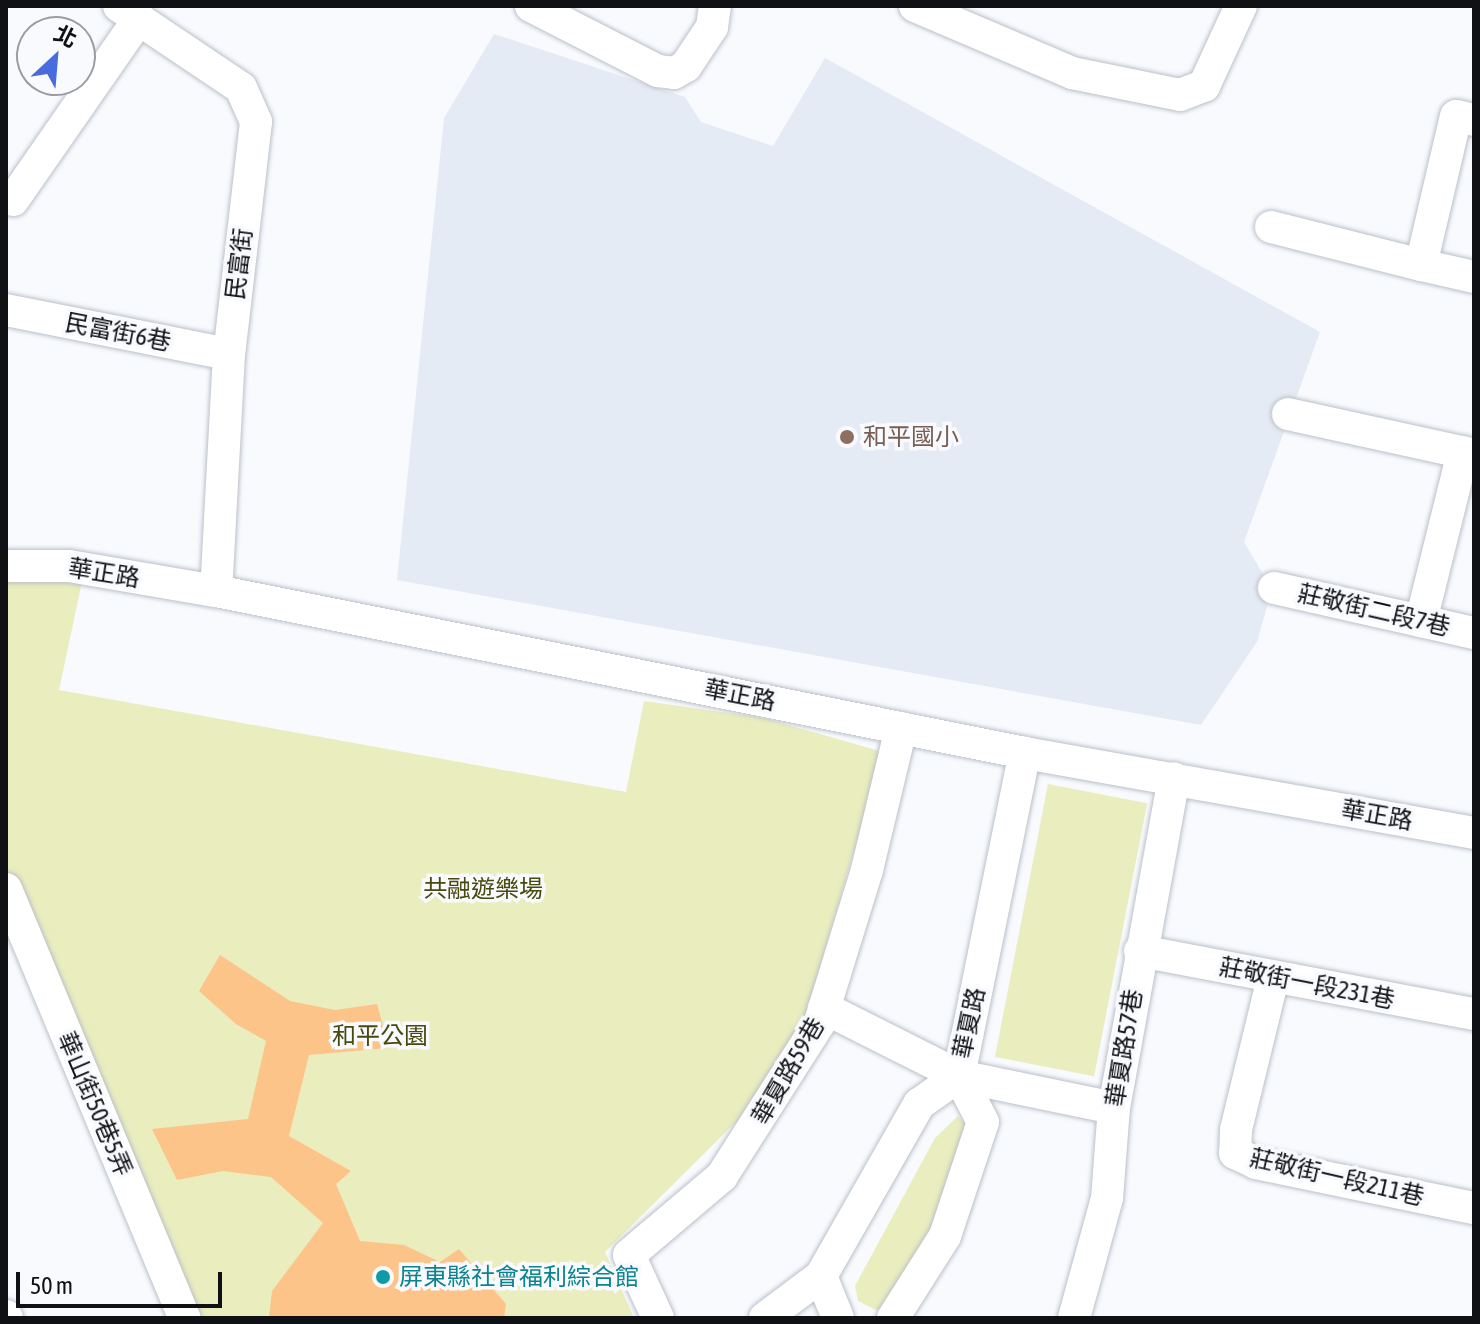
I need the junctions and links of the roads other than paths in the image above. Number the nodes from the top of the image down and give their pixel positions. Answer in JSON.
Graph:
{"nodes":[{"id":1,"x":531,"y":6,"type":"edge"},
{"id":2,"x":715,"y":6,"type":"edge"},
{"id":3,"x":915,"y":6,"type":"edge"},
{"id":4,"x":1241,"y":6,"type":"edge"},
{"id":5,"x":129,"y":12,"type":"edge"},
{"id":6,"x":1465,"y":118,"type":"edge"},
{"id":7,"x":13,"y":200,"type":"dead end"},
{"id":8,"x":1271,"y":227,"type":"dead end"},
{"id":9,"x":1421,"y":265,"type":"junction"},
{"id":10,"x":1474,"y":277,"type":"edge"},
{"id":11,"x":6,"y":310,"type":"edge"},
{"id":12,"x":229,"y":354,"type":"junction"},
{"id":13,"x":1288,"y":414,"type":"dead end"},
{"id":14,"x":1469,"y":453,"type":"edge"},
{"id":15,"x":6,"y":566,"type":"edge"},
{"id":16,"x":1274,"y":588,"type":"dead end"},
{"id":17,"x":216,"y":591,"type":"junction"},
{"id":18,"x":1421,"y":621,"type":"junction"},
{"id":19,"x":1474,"y":633,"type":"edge"},
{"id":20,"x":901,"y":728,"type":"junction"},
{"id":21,"x":1025,"y":753,"type":"junction"},
{"id":22,"x":1174,"y":778,"type":"junction"},
{"id":23,"x":1474,"y":833,"type":"edge"},
{"id":24,"x":6,"y":889,"type":"edge"},
{"id":25,"x":1140,"y":951,"type":"junction"},
{"id":26,"x":1273,"y":978,"type":"junction"},
{"id":27,"x":824,"y":1008,"type":"junction"},
{"id":28,"x":1474,"y":1014,"type":"edge"},
{"id":29,"x":959,"y":1076,"type":"junction"},
{"id":30,"x":1114,"y":1108,"type":"junction"},
{"id":31,"x":1474,"y":1208,"type":"edge"},
{"id":32,"x":821,"y":1276,"type":"junction"},
{"id":33,"x":185,"y":1318,"type":"edge"},
{"id":34,"x":658,"y":1318,"type":"edge"},
{"id":35,"x":765,"y":1318,"type":"edge"},
{"id":36,"x":838,"y":1318,"type":"edge"},
{"id":37,"x":893,"y":1318,"type":"edge"},
{"id":38,"x":1074,"y":1318,"type":"edge"}],
"edges":[{"from":1,"to":2,"type":"street"},
{"from":3,"to":4,"type":"street"},
{"from":5,"to":7,"type":"street"},
{"from":5,"to":12,"type":"street","name":"民富街"},
{"from":6,"to":9,"type":"street"},
{"from":8,"to":9,"type":"street"},
{"from":9,"to":10,"type":"street"},
{"from":11,"to":12,"type":"street","name":"民富街6巷"},
{"from":12,"to":17,"type":"street","name":"民富街"},
{"from":13,"to":14,"type":"street"},
{"from":14,"to":18,"type":"street"},
{"from":15,"to":17,"type":"street","name":"華正路"},
{"from":16,"to":18,"type":"street","name":"莊敬街二段7巷"},
{"from":17,"to":20,"type":"street","name":"華正路"},
{"from":18,"to":19,"type":"street","name":"莊敬街二段7巷"},
{"from":20,"to":21,"type":"street","name":"華正路"},
{"from":20,"to":27,"type":"street","name":"華夏路59巷"},
{"from":21,"to":22,"type":"street","name":"華正路"},
{"from":21,"to":29,"type":"street","name":"華夏路"},
{"from":22,"to":23,"type":"street","name":"華正路"},
{"from":22,"to":25,"type":"street","name":"華夏路57巷"},
{"from":24,"to":33,"type":"street","name":"華山街50巷5弄"},
{"from":25,"to":26,"type":"street","name":"莊敬街一段231巷"},
{"from":25,"to":30,"type":"street","name":"華夏路57巷"},
{"from":26,"to":28,"type":"street","name":"莊敬街一段231巷"},
{"from":26,"to":31,"type":"street","name":"莊敬街一段211巷"},
{"from":27,"to":29,"type":"street"},
{"from":27,"to":34,"type":"street","name":"華夏路59巷"},
{"from":29,"to":30,"type":"street"},
{"from":29,"to":32,"type":"street","name":"華夏路"},
{"from":29,"to":37,"type":"street"},
{"from":30,"to":38,"type":"street","name":"華夏路57巷"},
{"from":32,"to":35,"type":"street","name":"華夏路"},
{"from":32,"to":36,"type":"street"}]}
